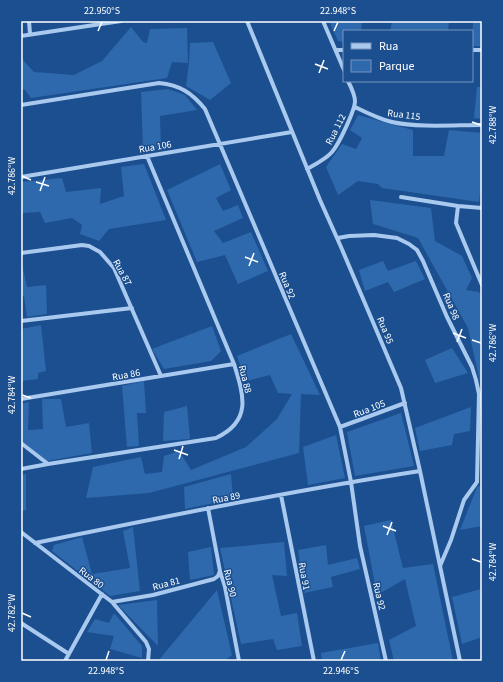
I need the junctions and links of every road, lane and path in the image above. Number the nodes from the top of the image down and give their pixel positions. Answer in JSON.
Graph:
{"nodes":[{"id":1,"x":29,"y":21,"type":"edge"},
{"id":2,"x":121,"y":21,"type":"edge"},
{"id":3,"x":247,"y":21,"type":"edge"},
{"id":4,"x":323,"y":21,"type":"edge"},
{"id":5,"x":30,"y":34,"type":"junction"},
{"id":6,"x":21,"y":36,"type":"edge"},
{"id":7,"x":336,"y":50,"type":"junction"},
{"id":8,"x":343,"y":50,"type":"edge"},
{"id":9,"x":343,"y":68,"type":"edge"},
{"id":10,"x":348,"y":82,"type":"edge"},
{"id":11,"x":21,"y":105,"type":"edge"},
{"id":12,"x":355,"y":107,"type":"junction"},
{"id":13,"x":482,"y":125,"type":"edge"},
{"id":14,"x":292,"y":132,"type":"junction"},
{"id":15,"x":220,"y":144,"type":"junction"},
{"id":16,"x":148,"y":156,"type":"junction"},
{"id":17,"x":307,"y":169,"type":"junction"},
{"id":18,"x":21,"y":177,"type":"edge"},
{"id":19,"x":401,"y":197,"type":"dead end"},
{"id":20,"x":458,"y":206,"type":"junction"},
{"id":21,"x":482,"y":208,"type":"edge"},
{"id":22,"x":338,"y":238,"type":"junction"},
{"id":23,"x":21,"y":253,"type":"edge"},
{"id":24,"x":482,"y":286,"type":"edge"},
{"id":25,"x":132,"y":308,"type":"junction"},
{"id":26,"x":21,"y":321,"type":"edge"},
{"id":27,"x":234,"y":364,"type":"junction"},
{"id":28,"x":161,"y":376,"type":"junction"},
{"id":29,"x":21,"y":399,"type":"edge"},
{"id":30,"x":405,"y":403,"type":"junction"},
{"id":31,"x":340,"y":427,"type":"junction"},
{"id":32,"x":21,"y":443,"type":"edge"},
{"id":33,"x":48,"y":464,"type":"junction"},
{"id":34,"x":21,"y":470,"type":"edge"},
{"id":35,"x":420,"y":471,"type":"junction"},
{"id":36,"x":482,"y":480,"type":"edge"},
{"id":37,"x":351,"y":482,"type":"junction"},
{"id":38,"x":477,"y":482,"type":"junction"},
{"id":39,"x":280,"y":495,"type":"junction"},
{"id":40,"x":208,"y":508,"type":"junction"},
{"id":41,"x":21,"y":532,"type":"edge"},
{"id":42,"x":35,"y":543,"type":"junction"},
{"id":43,"x":440,"y":566,"type":"junction"},
{"id":44,"x":220,"y":572,"type":"junction"},
{"id":45,"x":102,"y":594,"type":"junction"},
{"id":46,"x":112,"y":602,"type":"junction"},
{"id":47,"x":21,"y":623,"type":"edge"},
{"id":48,"x":69,"y":654,"type":"junction"},
{"id":49,"x":65,"y":661,"type":"edge"},
{"id":50,"x":148,"y":661,"type":"edge"},
{"id":51,"x":239,"y":661,"type":"edge"},
{"id":52,"x":314,"y":661,"type":"edge"},
{"id":53,"x":386,"y":661,"type":"edge"},
{"id":54,"x":460,"y":661,"type":"edge"}],
"edges":[{"from":1,"to":5,"type":"street"},
{"from":2,"to":5,"type":"street"},
{"from":3,"to":14,"type":"street","name":"Rua 95"},
{"from":4,"to":7,"type":"street"},
{"from":5,"to":6,"type":"street"},
{"from":7,"to":8,"type":"street"},
{"from":7,"to":9,"type":"street"},
{"from":10,"to":12,"type":"street"},
{"from":11,"to":15,"type":"street","name":"Rua 92"},
{"from":12,"to":13,"type":"street","name":"Rua 115"},
{"from":12,"to":17,"type":"street","name":"Rua 112"},
{"from":14,"to":15,"type":"street","name":"Rua 106"},
{"from":14,"to":17,"type":"street","name":"Rua 95"},
{"from":15,"to":16,"type":"street","name":"Rua 106"},
{"from":15,"to":31,"type":"street","name":"Rua 92"},
{"from":16,"to":18,"type":"street","name":"Rua 106"},
{"from":16,"to":27,"type":"street","name":"Rua 88"},
{"from":17,"to":22,"type":"street","name":"Rua 95"},
{"from":19,"to":20,"type":"street"},
{"from":20,"to":21,"type":"street"},
{"from":20,"to":24,"type":"street"},
{"from":22,"to":30,"type":"street","name":"Rua 95"},
{"from":22,"to":38,"type":"street","name":"Rua 98"},
{"from":23,"to":25,"type":"street","name":"Rua 87"},
{"from":25,"to":26,"type":"street"},
{"from":25,"to":28,"type":"street","name":"Rua 87"},
{"from":27,"to":28,"type":"street","name":"Rua 86"},
{"from":27,"to":33,"type":"street","name":"Rua 88"},
{"from":28,"to":29,"type":"street","name":"Rua 86"},
{"from":30,"to":31,"type":"street","name":"Rua 105"},
{"from":30,"to":35,"type":"street","name":"Rua 95"},
{"from":31,"to":37,"type":"street","name":"Rua 92"},
{"from":32,"to":33,"type":"street"},
{"from":33,"to":34,"type":"street","name":"Rua 88"},
{"from":35,"to":37,"type":"street","name":"Rua 89"},
{"from":35,"to":43,"type":"street","name":"Rua 95"},
{"from":36,"to":38,"type":"street"},
{"from":37,"to":39,"type":"street","name":"Rua 89"},
{"from":37,"to":53,"type":"street","name":"Rua 92"},
{"from":38,"to":43,"type":"street"},
{"from":39,"to":40,"type":"street","name":"Rua 89"},
{"from":39,"to":52,"type":"street","name":"Rua 91"},
{"from":40,"to":42,"type":"street","name":"Rua 89"},
{"from":40,"to":44,"type":"street","name":"Rua 90"},
{"from":41,"to":42,"type":"street","name":"Rua 80"},
{"from":42,"to":45,"type":"street","name":"Rua 80"},
{"from":43,"to":54,"type":"street","name":"Rua 95"},
{"from":44,"to":46,"type":"street","name":"Rua 81"},
{"from":44,"to":51,"type":"street","name":"Rua 90"},
{"from":45,"to":46,"type":"street","name":"Rua 80"},
{"from":45,"to":48,"type":"street"},
{"from":46,"to":50,"type":"street","name":"Rua 80"},
{"from":47,"to":48,"type":"street"},
{"from":48,"to":49,"type":"street"}]}
